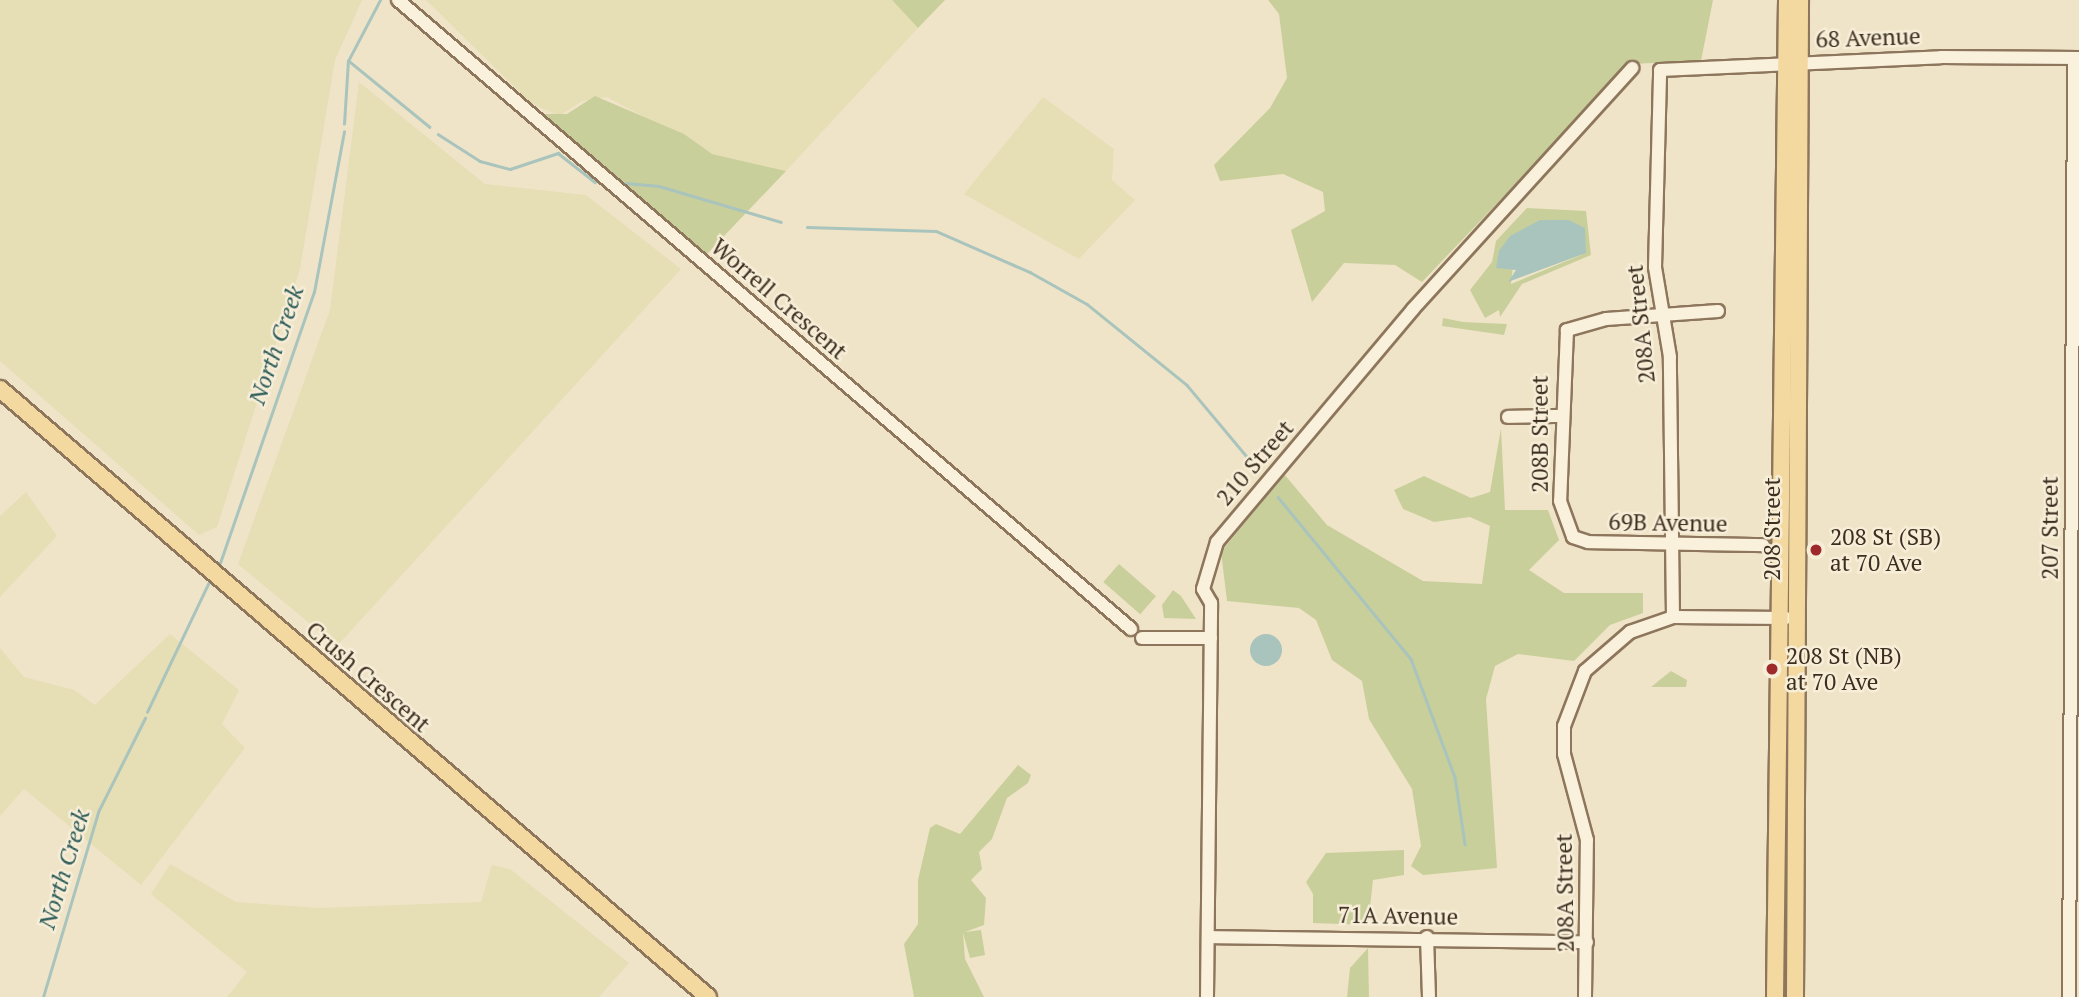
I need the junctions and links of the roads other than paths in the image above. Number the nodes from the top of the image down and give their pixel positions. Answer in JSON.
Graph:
{"nodes":[{"id":1,"x":398,"y":0,"type":"edge"},
{"id":2,"x":1787,"y":0,"type":"edge"},
{"id":3,"x":1800,"y":0,"type":"edge"},
{"id":4,"x":2076,"y":58,"type":"edge"},
{"id":5,"x":1792,"y":63,"type":"junction"},
{"id":6,"x":1632,"y":68,"type":"dead end"},
{"id":7,"x":1660,"y":70,"type":"joint"},
{"id":8,"x":1718,"y":312,"type":"dead end"},
{"id":9,"x":1663,"y":316,"type":"junction"},
{"id":10,"x":0,"y":389,"type":"edge"},
{"id":11,"x":1508,"y":416,"type":"dead end"},
{"id":12,"x":1561,"y":416,"type":"junction"},
{"id":13,"x":1573,"y":537,"type":"joint"},
{"id":14,"x":1668,"y":544,"type":"junction"},
{"id":15,"x":1763,"y":545,"type":"dead end"},
{"id":16,"x":1672,"y":617,"type":"junction"},
{"id":17,"x":1787,"y":618,"type":"junction"},
{"id":18,"x":1211,"y":638,"type":"junction"},
{"id":19,"x":1209,"y":936,"type":"junction"},
{"id":20,"x":1427,"y":937,"type":"junction"},
{"id":21,"x":1587,"y":942,"type":"junction"},
{"id":22,"x":708,"y":997,"type":"edge"},
{"id":23,"x":1208,"y":997,"type":"edge"},
{"id":24,"x":1429,"y":997,"type":"edge"},
{"id":25,"x":1586,"y":997,"type":"edge"},
{"id":26,"x":1775,"y":997,"type":"edge"},
{"id":27,"x":1795,"y":997,"type":"edge"},
{"id":28,"x":2069,"y":997,"type":"edge"}],
"edges":[{"from":1,"to":18,"type":"street","name":"Worrell Crescent"},
{"from":2,"to":5,"type":"main road"},
{"from":3,"to":5,"type":"main road"},
{"from":4,"to":5,"type":"street","name":"68 Avenue"},
{"from":4,"to":28,"type":"street","name":"207 Street"},
{"from":5,"to":7,"type":"street","name":"68 Avenue"},
{"from":5,"to":17,"type":"main road","name":"208 Street"},
{"from":6,"to":18,"type":"street","name":"210 Street"},
{"from":7,"to":9,"type":"street","name":"208A Street"},
{"from":8,"to":9,"type":"street"},
{"from":9,"to":12,"type":"street","name":"208B Street"},
{"from":9,"to":14,"type":"street","name":"208A Street"},
{"from":10,"to":22,"type":"main road","name":"Crush Crescent"},
{"from":11,"to":12,"type":"street"},
{"from":12,"to":13,"type":"street","name":"208B Street"},
{"from":13,"to":14,"type":"street","name":"69B Avenue"},
{"from":14,"to":15,"type":"street","name":"69B Avenue"},
{"from":14,"to":16,"type":"street","name":"208A Street"},
{"from":16,"to":17,"type":"street"},
{"from":16,"to":21,"type":"street","name":"208A Street"},
{"from":17,"to":26,"type":"main road","name":"208 Street"},
{"from":17,"to":27,"type":"main road","name":"208 Street"},
{"from":18,"to":19,"type":"street","name":"210 Street"},
{"from":19,"to":20,"type":"street","name":"71A Avenue"},
{"from":19,"to":23,"type":"street","name":"210 Street"},
{"from":20,"to":21,"type":"street","name":"71A Avenue"},
{"from":20,"to":24,"type":"street"},
{"from":21,"to":25,"type":"street","name":"208A Street"}]}
